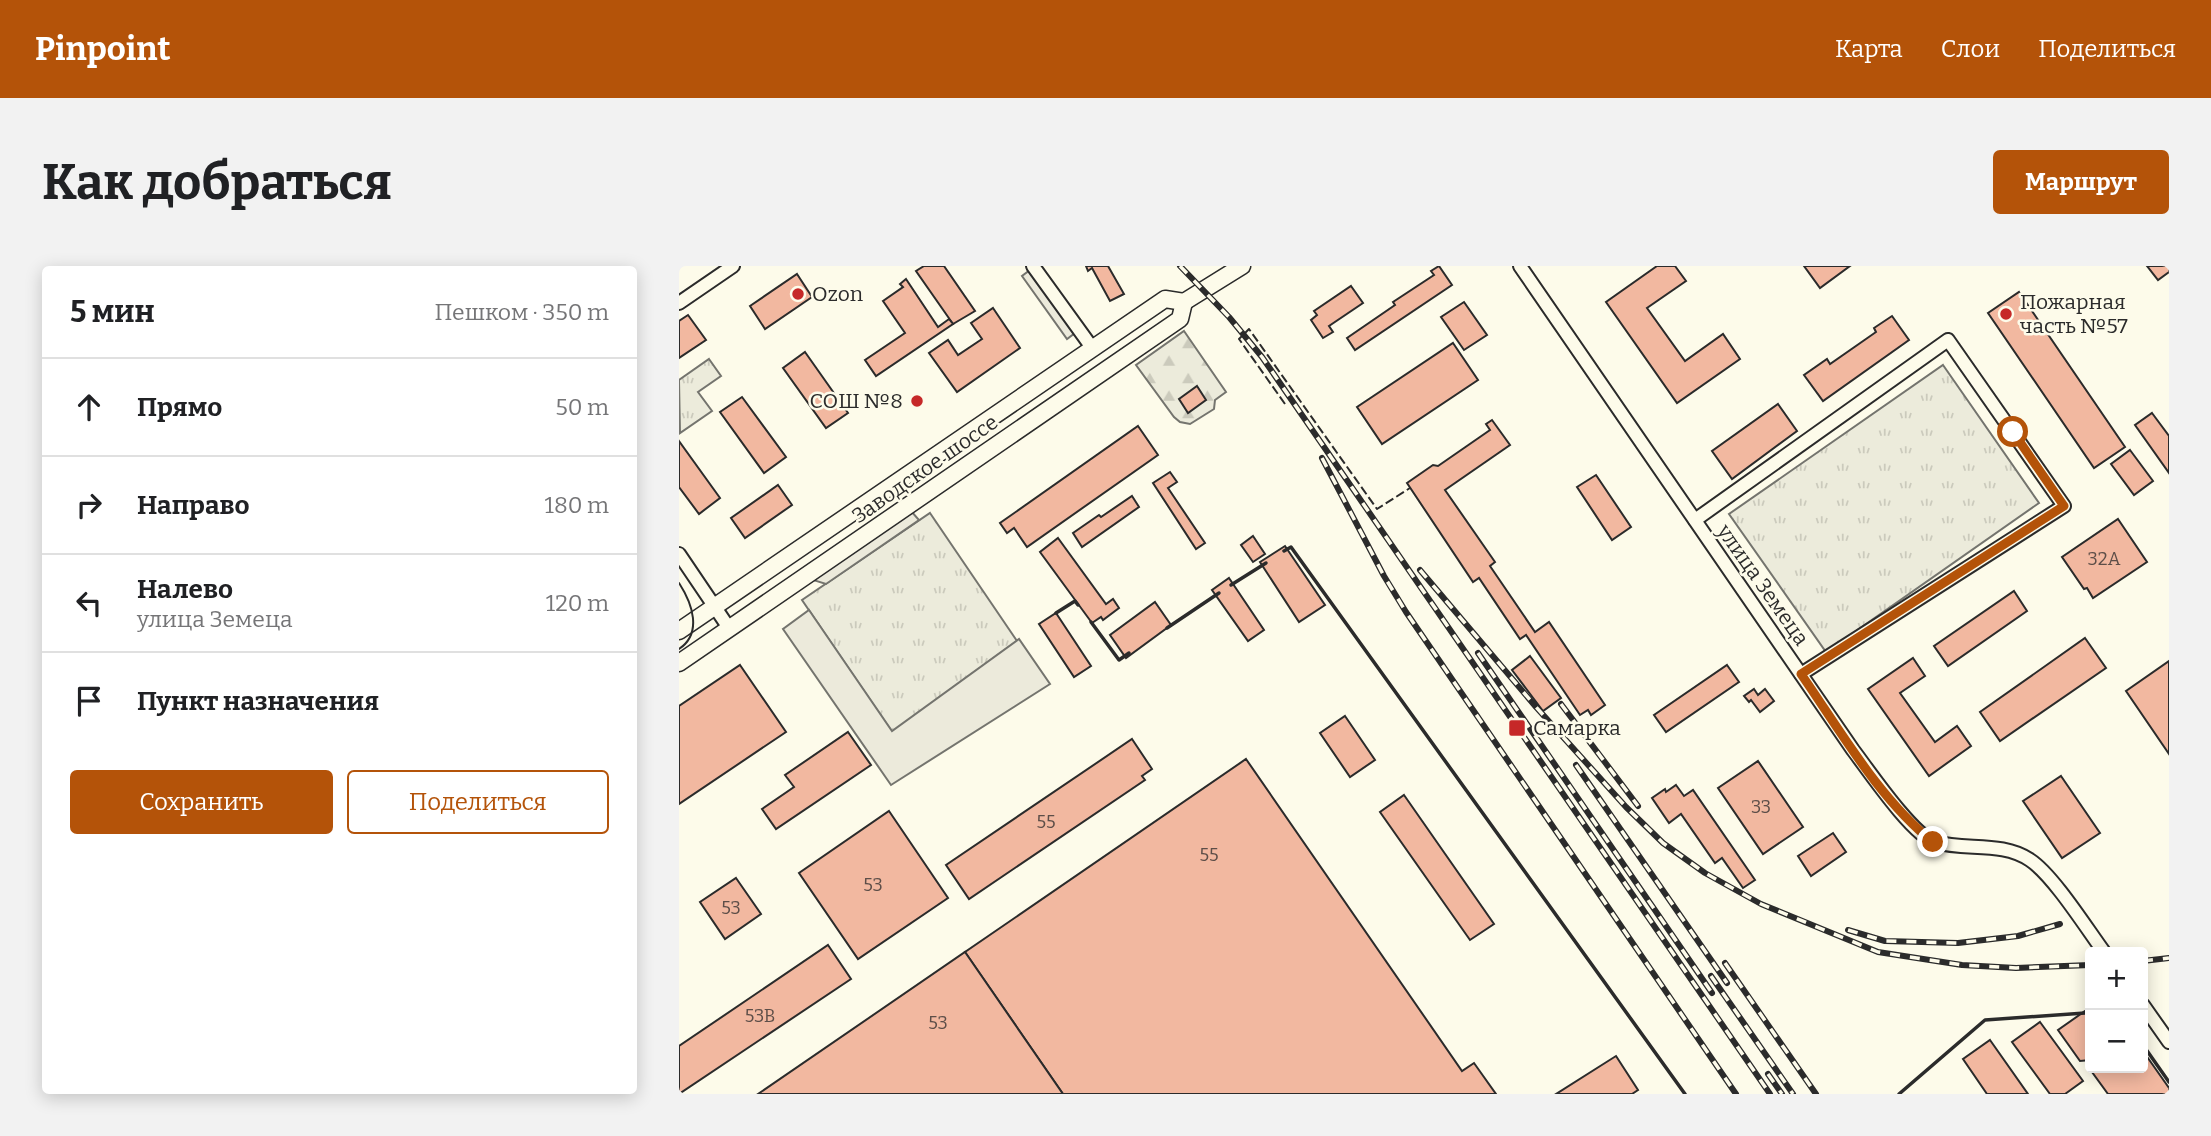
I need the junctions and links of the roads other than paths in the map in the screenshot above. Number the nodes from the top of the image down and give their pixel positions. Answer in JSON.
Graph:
{"nodes":[{"id":1,"x":733,"y":266,"type":"edge"},
{"id":2,"x":1033,"y":266,"type":"edge"},
{"id":3,"x":1243,"y":266,"type":"edge"},
{"id":4,"x":1520,"y":266,"type":"edge"},
{"id":5,"x":1184,"y":302,"type":"junction"},
{"id":6,"x":679,"y":303,"type":"edge"},
{"id":7,"x":1093,"y":349,"type":"junction"},
{"id":8,"x":1695,"y":520,"type":"junction"},
{"id":9,"x":679,"y":554,"type":"edge"},
{"id":10,"x":714,"y":607,"type":"junction"},
{"id":11,"x":729,"y":628,"type":"junction"},
{"id":12,"x":679,"y":631,"type":"edge"},
{"id":13,"x":679,"y":663,"type":"edge"},
{"id":14,"x":1801,"y":674,"type":"junction"},
{"id":15,"x":2101,"y":947,"type":"edge"},
{"id":16,"x":2147,"y":1010,"type":"edge"},
{"id":17,"x":2169,"y":1042,"type":"edge"}],
"edges":[{"from":1,"to":6,"type":"street"},
{"from":2,"to":7,"type":"street"},
{"from":3,"to":5,"type":"main road","name":"Заводское шоссе"},
{"from":4,"to":8,"type":"street","name":"улица Земеца"},
{"from":5,"to":7,"type":"main road","name":"Заводское шоссе"},
{"from":5,"to":11,"type":"main road","name":"Заводское шоссе"},
{"from":7,"to":10,"type":"main road","name":"Заводское шоссе"},
{"from":8,"to":14,"type":"street","name":"улица Земеца"},
{"from":8,"to":14,"type":"street"},
{"from":9,"to":10,"type":"street"},
{"from":10,"to":11,"type":"street"},
{"from":10,"to":12,"type":"main road","name":"Заводское шоссе"},
{"from":11,"to":13,"type":"main road","name":"Заводское шоссе"},
{"from":14,"to":15,"type":"street","name":"улица Земеца"},
{"from":16,"to":17,"type":"street"}]}
